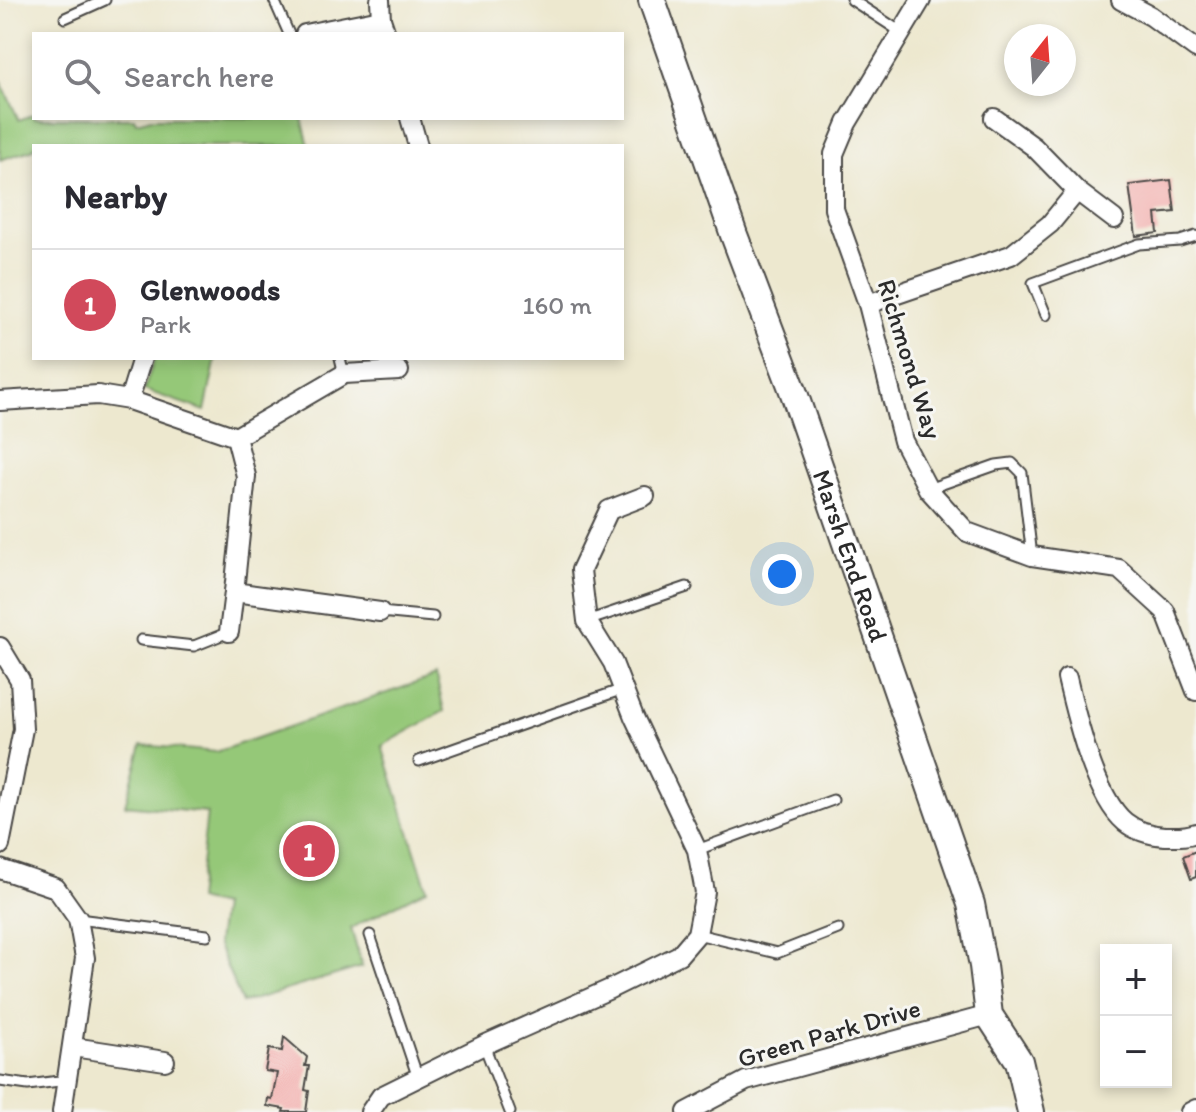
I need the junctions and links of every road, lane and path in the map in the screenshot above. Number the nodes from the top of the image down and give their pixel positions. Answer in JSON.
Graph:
{"nodes":[{"id":1,"x":105,"y":0,"type":"edge"},
{"id":2,"x":274,"y":0,"type":"edge"},
{"id":3,"x":380,"y":0,"type":"edge"},
{"id":4,"x":652,"y":0,"type":"edge"},
{"id":5,"x":852,"y":0,"type":"edge"},
{"id":6,"x":921,"y":0,"type":"edge"},
{"id":7,"x":1121,"y":0,"type":"edge"},
{"id":8,"x":65,"y":18,"type":"dead end"},
{"id":9,"x":383,"y":27,"type":"edge"},
{"id":10,"x":288,"y":32,"type":"edge"},
{"id":11,"x":327,"y":32,"type":"edge"},
{"id":12,"x":901,"y":32,"type":"junction"},
{"id":13,"x":1196,"y":49,"type":"edge"},
{"id":14,"x":994,"y":118,"type":"dead end"},
{"id":15,"x":411,"y":120,"type":"edge"},
{"id":16,"x":417,"y":144,"type":"edge"},
{"id":17,"x":1077,"y":191,"type":"junction"},
{"id":18,"x":1114,"y":219,"type":"dead end"},
{"id":19,"x":1196,"y":236,"type":"edge"},
{"id":20,"x":868,"y":304,"type":"junction"},
{"id":21,"x":1046,"y":315,"type":"dead end"},
{"id":22,"x":141,"y":360,"type":"edge"},
{"id":23,"x":342,"y":366,"type":"edge"},
{"id":24,"x":399,"y":371,"type":"dead end"},
{"id":25,"x":129,"y":400,"type":"junction"},
{"id":26,"x":0,"y":401,"type":"edge"},
{"id":27,"x":236,"y":437,"type":"junction"},
{"id":28,"x":928,"y":489,"type":"junction"},
{"id":29,"x":645,"y":496,"type":"dead end"},
{"id":30,"x":1032,"y":556,"type":"junction"},
{"id":31,"x":687,"y":587,"type":"dead end"},
{"id":32,"x":234,"y":592,"type":"junction"},
{"id":33,"x":380,"y":612,"type":"joint"},
{"id":34,"x":433,"y":617,"type":"dead end"},
{"id":35,"x":587,"y":621,"type":"junction"},
{"id":36,"x":229,"y":632,"type":"joint"},
{"id":37,"x":141,"y":640,"type":"dead end"},
{"id":38,"x":0,"y":647,"type":"edge"},
{"id":39,"x":1067,"y":678,"type":"dead end"},
{"id":40,"x":623,"y":689,"type":"junction"},
{"id":41,"x":1196,"y":691,"type":"edge"},
{"id":42,"x":419,"y":761,"type":"dead end"},
{"id":43,"x":833,"y":800,"type":"dead end"},
{"id":44,"x":1196,"y":833,"type":"edge"},
{"id":45,"x":0,"y":845,"type":"edge"},
{"id":46,"x":697,"y":850,"type":"junction"},
{"id":47,"x":0,"y":869,"type":"edge"},
{"id":48,"x":78,"y":919,"type":"junction"},
{"id":49,"x":838,"y":929,"type":"dead end"},
{"id":50,"x":697,"y":934,"type":"junction"},
{"id":51,"x":207,"y":935,"type":"dead end"},
{"id":52,"x":370,"y":935,"type":"dead end"},
{"id":53,"x":989,"y":1015,"type":"junction"},
{"id":54,"x":484,"y":1045,"type":"junction"},
{"id":55,"x":73,"y":1047,"type":"junction"},
{"id":56,"x":165,"y":1061,"type":"dead end"},
{"id":57,"x":418,"y":1078,"type":"junction"},
{"id":58,"x":67,"y":1080,"type":"junction"},
{"id":59,"x":0,"y":1081,"type":"edge"},
{"id":60,"x":1196,"y":1109,"type":"edge"},
{"id":61,"x":62,"y":1112,"type":"edge"},
{"id":62,"x":370,"y":1112,"type":"edge"},
{"id":63,"x":510,"y":1112,"type":"edge"},
{"id":64,"x":687,"y":1112,"type":"edge"},
{"id":65,"x":1031,"y":1112,"type":"edge"},
{"id":66,"x":1190,"y":1112,"type":"edge"}],
"edges":[{"from":1,"to":8,"type":"lane"},
{"from":2,"to":10,"type":"lane"},
{"from":3,"to":9,"type":"street"},
{"from":4,"to":53,"type":"street","name":"Marsh End Road"},
{"from":5,"to":12,"type":"lane"},
{"from":6,"to":12,"type":"street","name":"Richmond Way"},
{"from":7,"to":13,"type":"street"},
{"from":9,"to":11,"type":"street"},
{"from":12,"to":20,"type":"street","name":"Richmond Way"},
{"from":14,"to":17,"type":"street"},
{"from":15,"to":16,"type":"street"},
{"from":17,"to":18,"type":"street"},
{"from":17,"to":20,"type":"street"},
{"from":19,"to":21,"type":"lane"},
{"from":20,"to":28,"type":"street","name":"Richmond Way"},
{"from":22,"to":25,"type":"street"},
{"from":23,"to":24,"type":"street"},
{"from":23,"to":27,"type":"street"},
{"from":25,"to":26,"type":"street"},
{"from":25,"to":27,"type":"street"},
{"from":27,"to":32,"type":"street"},
{"from":28,"to":30,"type":"street","name":"Richmond Way"},
{"from":28,"to":30,"type":"lane"},
{"from":29,"to":35,"type":"street"},
{"from":30,"to":41,"type":"street","name":"Richmond Way"},
{"from":31,"to":35,"type":"lane"},
{"from":32,"to":33,"type":"street"},
{"from":32,"to":36,"type":"street"},
{"from":33,"to":34,"type":"lane"},
{"from":35,"to":40,"type":"street"},
{"from":36,"to":37,"type":"lane"},
{"from":38,"to":45,"type":"street"},
{"from":39,"to":44,"type":"street"},
{"from":40,"to":42,"type":"lane"},
{"from":40,"to":46,"type":"street"},
{"from":43,"to":46,"type":"lane"},
{"from":46,"to":50,"type":"street"},
{"from":47,"to":48,"type":"street"},
{"from":48,"to":51,"type":"lane"},
{"from":48,"to":55,"type":"street"},
{"from":49,"to":50,"type":"lane"},
{"from":50,"to":54,"type":"street"},
{"from":52,"to":57,"type":"lane"},
{"from":53,"to":64,"type":"street","name":"Green Park Drive"},
{"from":53,"to":65,"type":"street","name":"Marsh End Road"},
{"from":54,"to":57,"type":"street"},
{"from":54,"to":63,"type":"lane"},
{"from":55,"to":56,"type":"street"},
{"from":55,"to":58,"type":"street"},
{"from":57,"to":62,"type":"street"},
{"from":58,"to":59,"type":"lane"},
{"from":58,"to":61,"type":"street"},
{"from":60,"to":66,"type":"street"}]}
